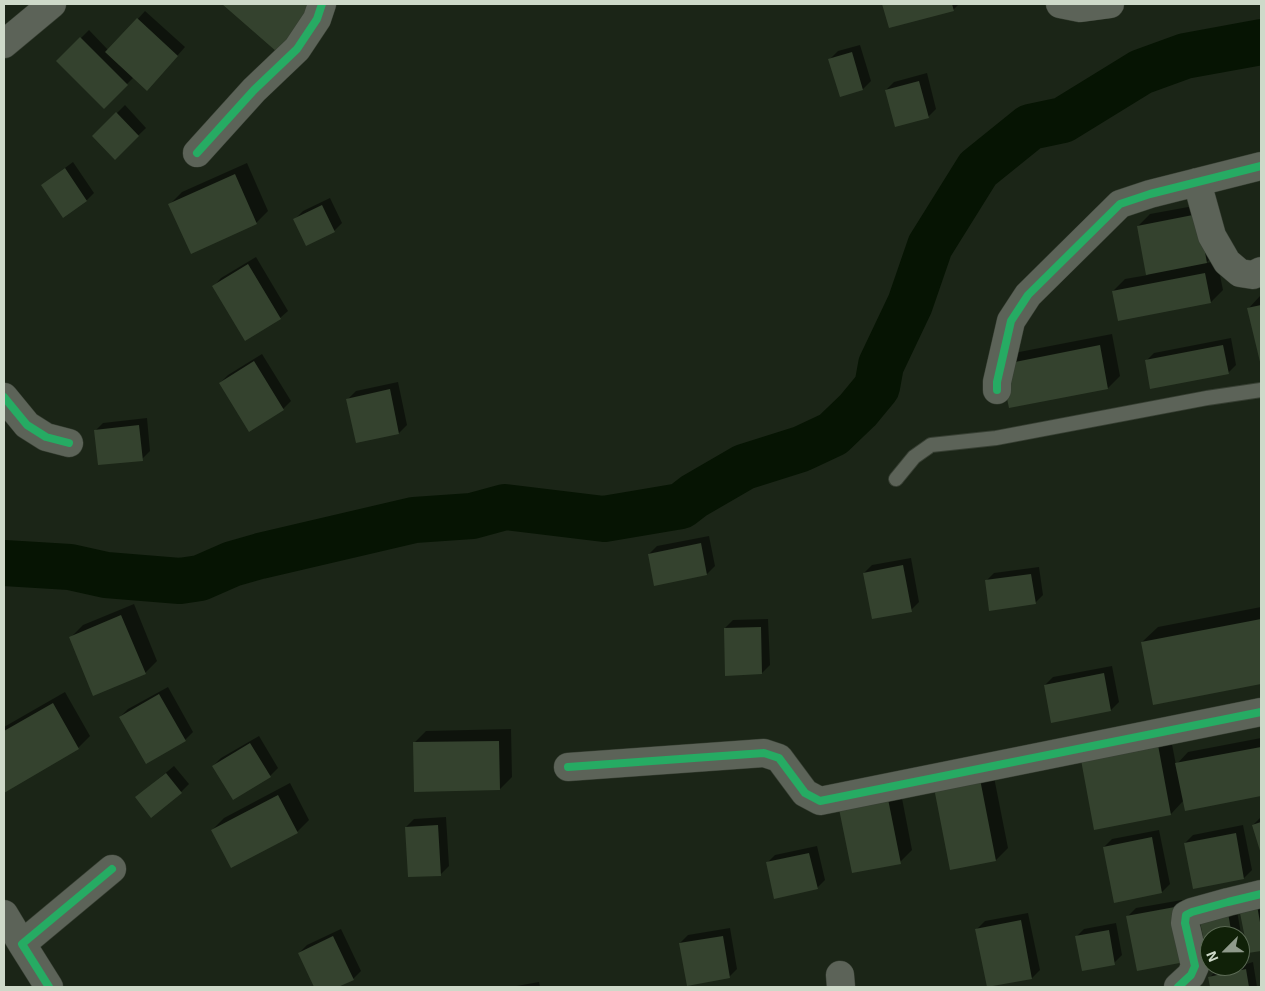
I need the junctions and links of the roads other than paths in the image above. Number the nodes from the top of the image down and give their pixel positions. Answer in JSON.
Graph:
{"nodes":[{"id":1,"x":52,"y":4,"type":"edge"},
{"id":2,"x":322,"y":4,"type":"edge"},
{"id":3,"x":1060,"y":4,"type":"edge"},
{"id":4,"x":1110,"y":4,"type":"edge"},
{"id":5,"x":4,"y":44,"type":"edge"},
{"id":6,"x":197,"y":154,"type":"dead end"},
{"id":7,"x":1261,"y":166,"type":"edge"},
{"id":8,"x":1197,"y":182,"type":"junction"},
{"id":9,"x":1261,"y":271,"type":"edge"},
{"id":10,"x":998,"y":390,"type":"dead end"},
{"id":11,"x":1261,"y":390,"type":"edge"},
{"id":12,"x":4,"y":397,"type":"edge"},
{"id":13,"x":69,"y":443,"type":"dead end"},
{"id":14,"x":896,"y":479,"type":"dead end"},
{"id":15,"x":1261,"y":712,"type":"edge"},
{"id":16,"x":568,"y":767,"type":"dead end"},
{"id":17,"x":112,"y":869,"type":"dead end"},
{"id":18,"x":1261,"y":894,"type":"edge"},
{"id":19,"x":4,"y":914,"type":"edge"},
{"id":20,"x":22,"y":944,"type":"junction"},
{"id":21,"x":50,"y":987,"type":"edge"},
{"id":22,"x":1178,"y":987,"type":"edge"}],
"edges":[{"from":1,"to":5,"type":"street"},
{"from":2,"to":6,"type":"street"},
{"from":3,"to":4,"type":"street"},
{"from":7,"to":8,"type":"street"},
{"from":8,"to":9,"type":"street"},
{"from":8,"to":10,"type":"street"},
{"from":11,"to":14,"type":"lane"},
{"from":12,"to":13,"type":"street"},
{"from":15,"to":16,"type":"street"},
{"from":17,"to":20,"type":"street"},
{"from":18,"to":22,"type":"street"},
{"from":19,"to":20,"type":"street"},
{"from":20,"to":21,"type":"street"}]}
